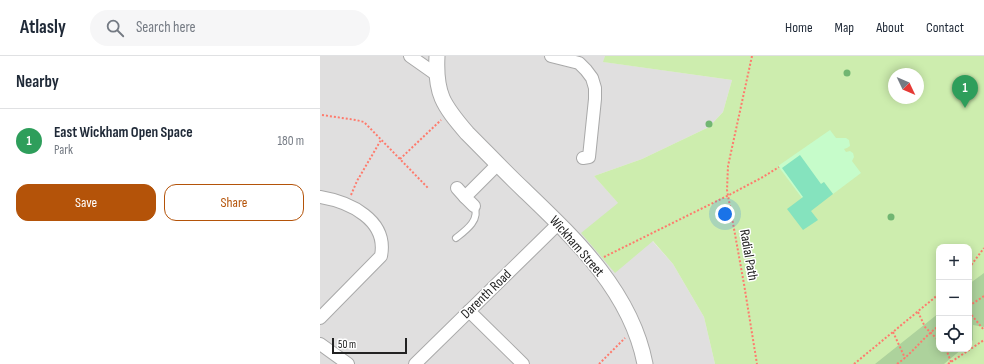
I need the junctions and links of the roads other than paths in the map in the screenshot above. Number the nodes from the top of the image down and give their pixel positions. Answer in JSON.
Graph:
{"nodes":[{"id":1,"x":410,"y":56,"type":"edge"},
{"id":2,"x":437,"y":56,"type":"edge"},
{"id":3,"x":551,"y":56,"type":"edge"},
{"id":4,"x":437,"y":75,"type":"junction"},
{"id":5,"x":583,"y":158,"type":"dead end"},
{"id":6,"x":498,"y":164,"type":"junction"},
{"id":7,"x":456,"y":188,"type":"dead end"},
{"id":8,"x":466,"y":196,"type":"junction"},
{"id":9,"x":320,"y":197,"type":"edge"},
{"id":10,"x":474,"y":206,"type":"joint"},
{"id":11,"x":558,"y":224,"type":"junction"},
{"id":12,"x":456,"y":238,"type":"dead end"},
{"id":13,"x":469,"y":311,"type":"junction"},
{"id":14,"x":320,"y":318,"type":"edge"},
{"id":15,"x":320,"y":344,"type":"edge"},
{"id":16,"x":348,"y":364,"type":"edge"},
{"id":17,"x":415,"y":364,"type":"edge"},
{"id":18,"x":523,"y":364,"type":"edge"},
{"id":19,"x":645,"y":364,"type":"edge"}],
"edges":[{"from":1,"to":4,"type":"street"},
{"from":2,"to":4,"type":"street","name":"Wickham Street"},
{"from":3,"to":5,"type":"street"},
{"from":4,"to":6,"type":"street","name":"Wickham Street"},
{"from":6,"to":8,"type":"street"},
{"from":6,"to":11,"type":"street","name":"Wickham Street"},
{"from":7,"to":8,"type":"street"},
{"from":8,"to":10,"type":"street"},
{"from":9,"to":14,"type":"street"},
{"from":10,"to":12,"type":"lane"},
{"from":11,"to":13,"type":"street","name":"Darenth Road"},
{"from":11,"to":19,"type":"street","name":"Wickham Street"},
{"from":13,"to":17,"type":"street","name":"Darenth Road"},
{"from":13,"to":18,"type":"street"},
{"from":15,"to":16,"type":"street"}]}
